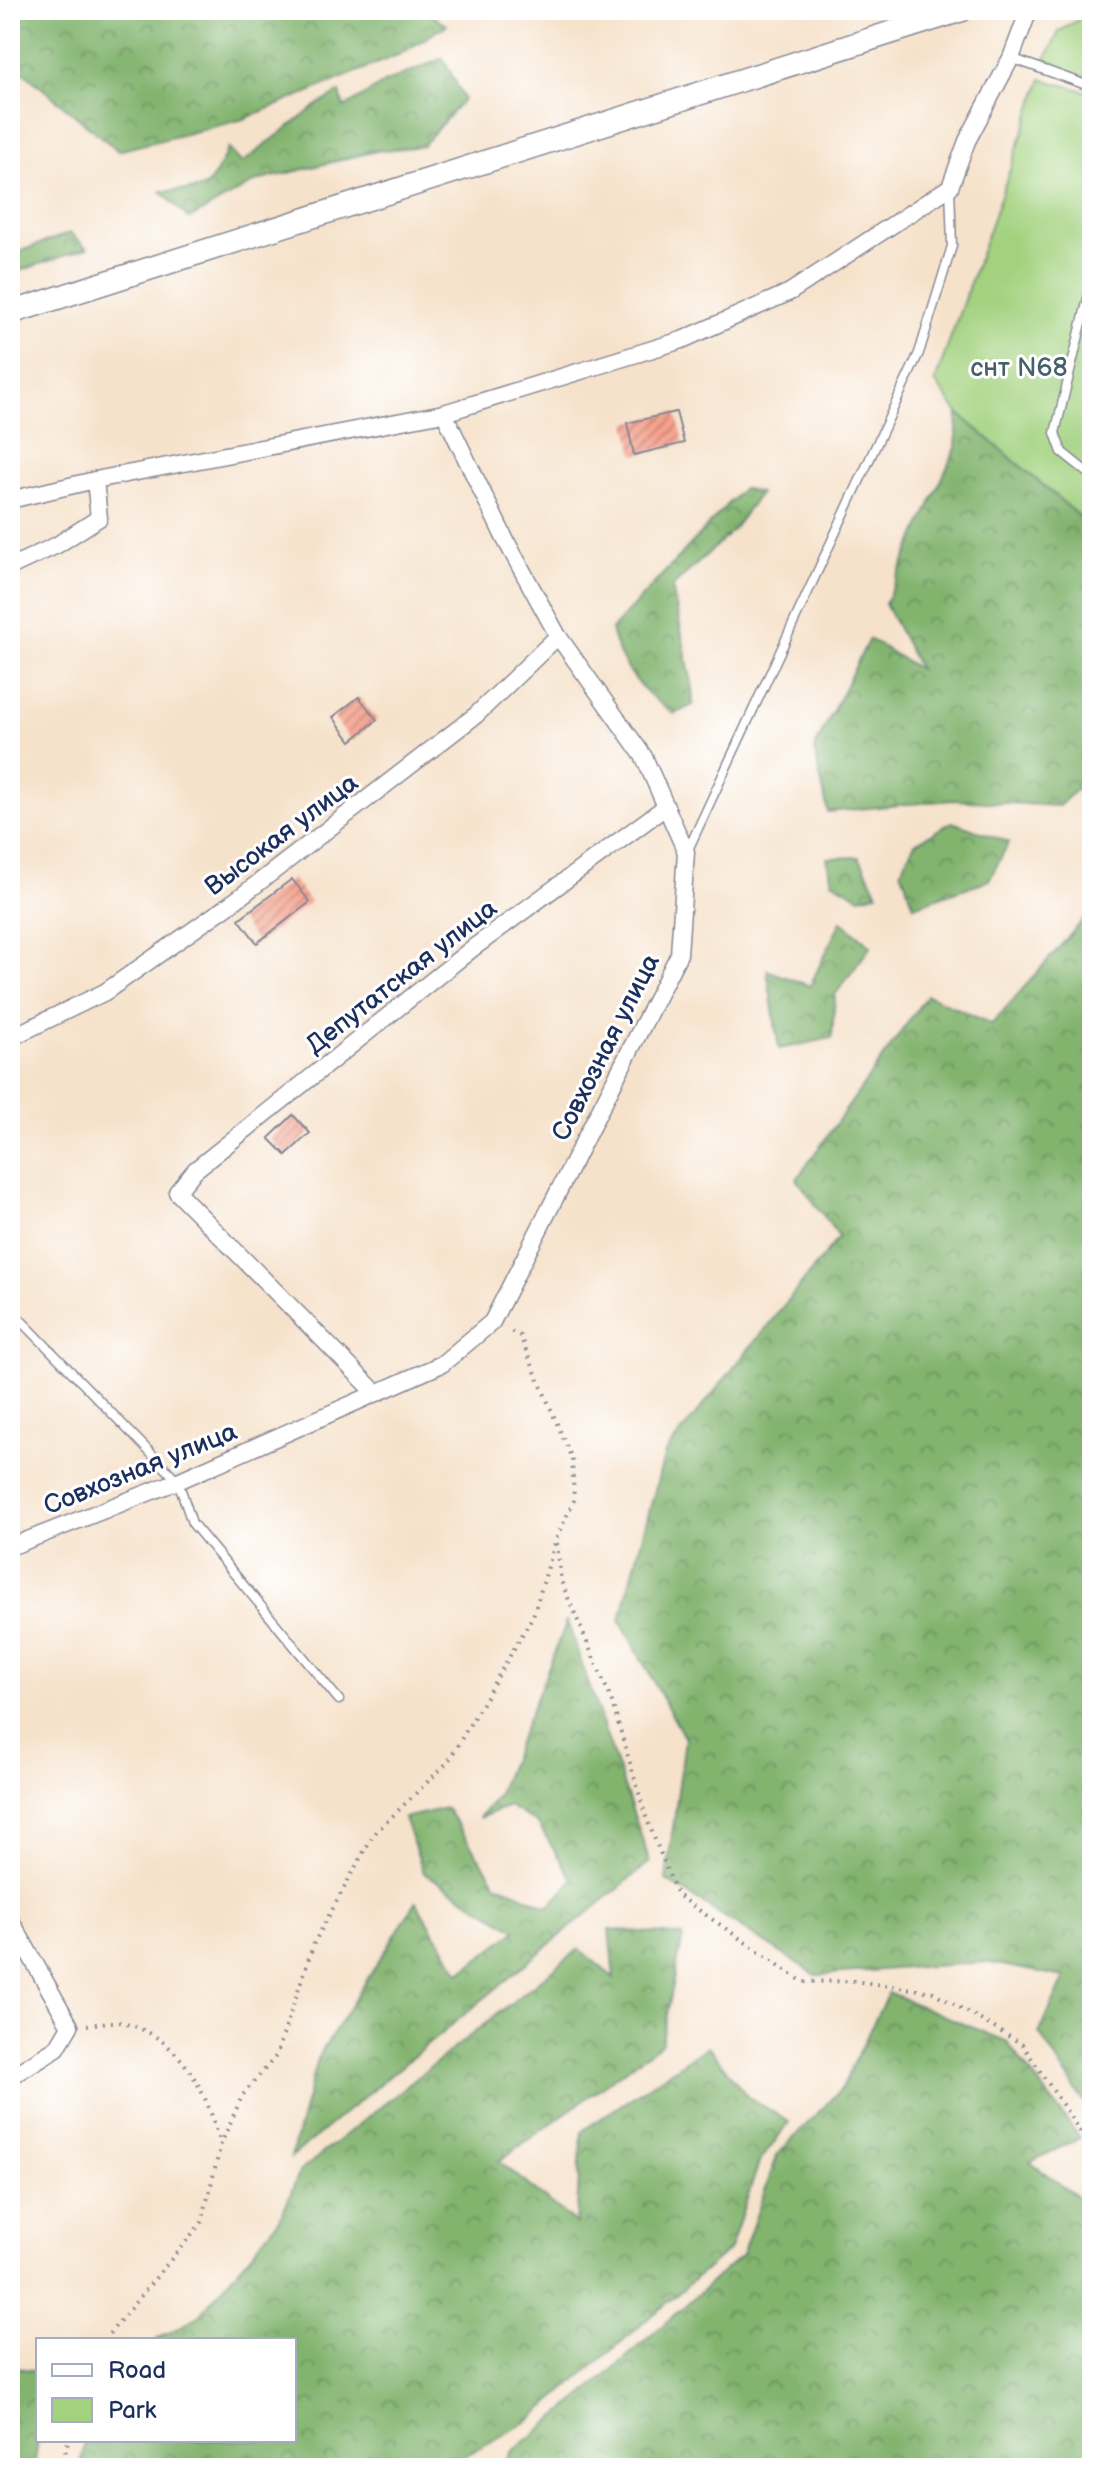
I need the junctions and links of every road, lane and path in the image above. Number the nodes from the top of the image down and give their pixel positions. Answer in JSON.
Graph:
{"nodes":[{"id":1,"x":962,"y":10,"type":"edge"},
{"id":2,"x":1029,"y":10,"type":"edge"},
{"id":3,"x":1011,"y":58,"type":"junction"},
{"id":4,"x":1092,"y":87,"type":"edge"},
{"id":5,"x":950,"y":187,"type":"junction"},
{"id":6,"x":1092,"y":282,"type":"edge"},
{"id":7,"x":10,"y":313,"type":"edge"},
{"id":8,"x":444,"y":413,"type":"junction"},
{"id":9,"x":1092,"y":476,"type":"edge"},
{"id":10,"x":95,"y":480,"type":"junction"},
{"id":11,"x":10,"y":500,"type":"edge"},
{"id":12,"x":10,"y":567,"type":"edge"},
{"id":13,"x":558,"y":636,"type":"junction"},
{"id":14,"x":664,"y":808,"type":"junction"},
{"id":15,"x":686,"y":852,"type":"junction"},
{"id":16,"x":10,"y":1038,"type":"edge"},
{"id":17,"x":10,"y":1309,"type":"edge"},
{"id":18,"x":492,"y":1322,"type":"junction"},
{"id":19,"x":376,"y":1393,"type":"junction"},
{"id":20,"x":178,"y":1481,"type":"junction"},
{"id":21,"x":557,"y":1537,"type":"junction"},
{"id":22,"x":10,"y":1547,"type":"edge"},
{"id":23,"x":339,"y":1700,"type":"dead end"},
{"id":24,"x":10,"y":1919,"type":"edge"},
{"id":25,"x":70,"y":2026,"type":"junction"},
{"id":26,"x":10,"y":2077,"type":"edge"},
{"id":27,"x":221,"y":2144,"type":"junction"},
{"id":28,"x":1092,"y":2149,"type":"edge"},
{"id":29,"x":106,"y":2338,"type":"edge"},
{"id":30,"x":68,"y":2442,"type":"edge"},
{"id":31,"x":62,"y":2468,"type":"edge"}],
"edges":[{"from":1,"to":7,"type":"street"},
{"from":2,"to":3,"type":"street"},
{"from":3,"to":4,"type":"lane"},
{"from":3,"to":5,"type":"street"},
{"from":5,"to":8,"type":"street"},
{"from":5,"to":15,"type":"lane"},
{"from":6,"to":9,"type":"lane"},
{"from":8,"to":10,"type":"street"},
{"from":8,"to":13,"type":"street"},
{"from":10,"to":11,"type":"street"},
{"from":10,"to":12,"type":"street"},
{"from":13,"to":14,"type":"street"},
{"from":13,"to":16,"type":"street","name":"Высокая улица"},
{"from":14,"to":15,"type":"street"},
{"from":14,"to":19,"type":"street","name":"Депутатская улица"},
{"from":15,"to":18,"type":"street","name":"Совхозная улица"},
{"from":17,"to":20,"type":"lane"},
{"from":18,"to":19,"type":"street","name":"Совхозная улица"},
{"from":18,"to":21,"type":"path"},
{"from":19,"to":20,"type":"street","name":"Совхозная улица"},
{"from":20,"to":22,"type":"street","name":"Совхозная улица"},
{"from":20,"to":23,"type":"lane"},
{"from":21,"to":27,"type":"path"},
{"from":21,"to":28,"type":"path"},
{"from":24,"to":25,"type":"street"},
{"from":25,"to":26,"type":"street"},
{"from":25,"to":27,"type":"path"},
{"from":27,"to":29,"type":"path"},
{"from":30,"to":31,"type":"path"}]}
